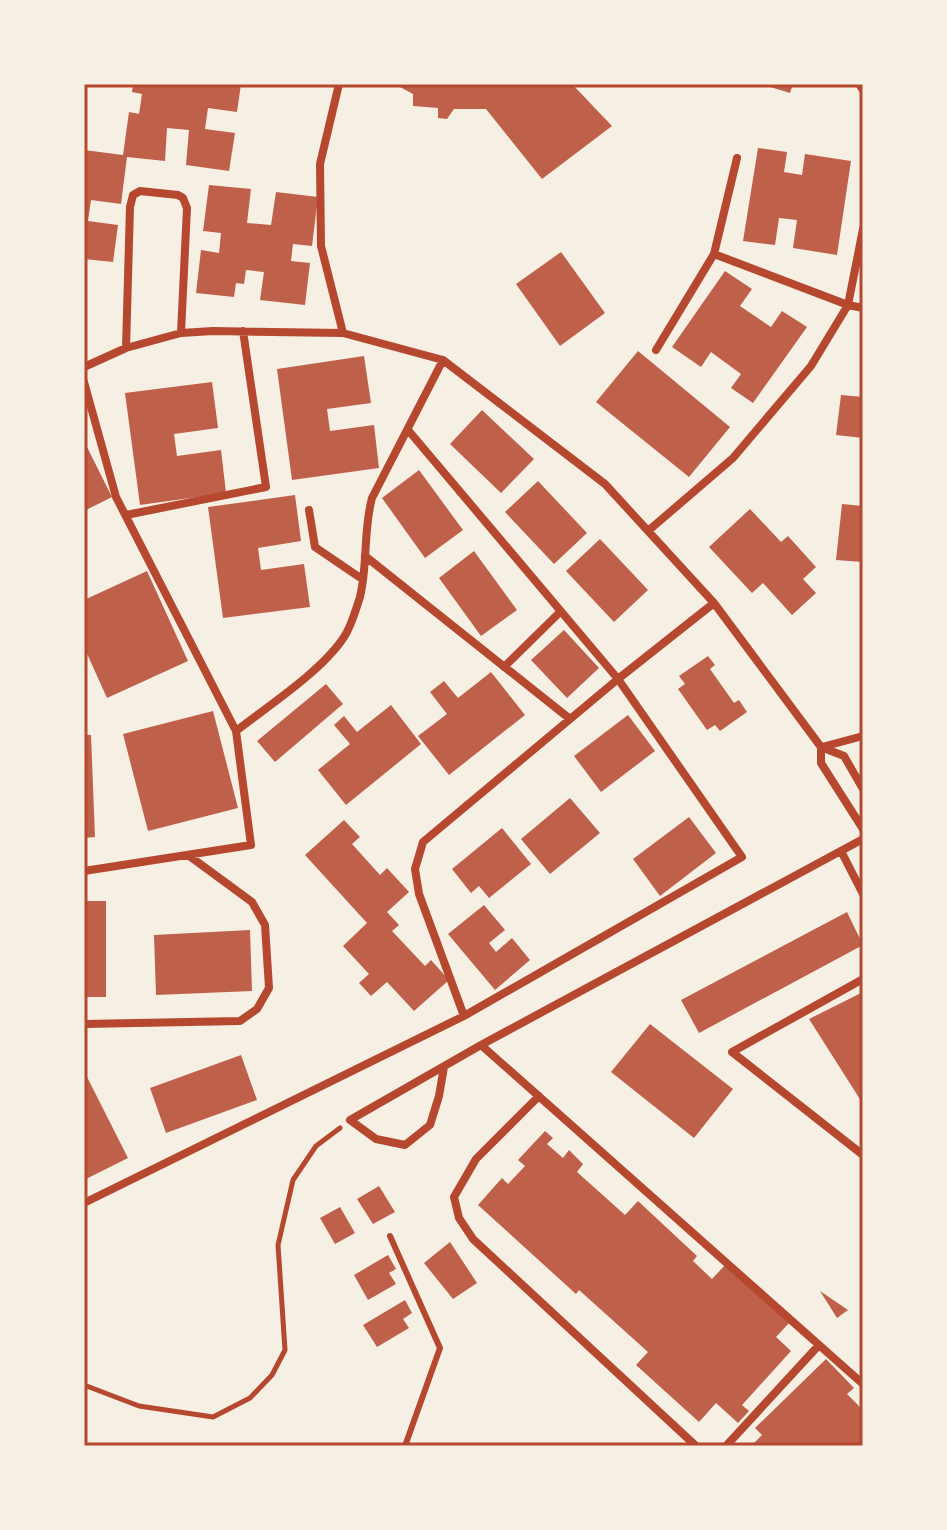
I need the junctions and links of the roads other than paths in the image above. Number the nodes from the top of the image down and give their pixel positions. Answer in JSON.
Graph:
{"nodes":[{"id":1,"x":339,"y":84,"type":"edge"},
{"id":2,"x":859,"y":84,"type":"edge"},
{"id":3,"x":863,"y":90,"type":"edge"},
{"id":4,"x":737,"y":158,"type":"dead end"},
{"id":5,"x":863,"y":229,"type":"edge"},
{"id":6,"x":714,"y":254,"type":"junction"},
{"id":7,"x":848,"y":305,"type":"junction"},
{"id":8,"x":863,"y":308,"type":"edge"},
{"id":9,"x":243,"y":331,"type":"junction"},
{"id":10,"x":181,"y":333,"type":"junction"},
{"id":11,"x":343,"y":333,"type":"junction"},
{"id":12,"x":126,"y":348,"type":"junction"},
{"id":13,"x":656,"y":350,"type":"dead end"},
{"id":14,"x":443,"y":360,"type":"junction"},
{"id":15,"x":84,"y":367,"type":"edge"},
{"id":16,"x":84,"y":382,"type":"edge"},
{"id":17,"x":408,"y":430,"type":"junction"},
{"id":18,"x":309,"y":510,"type":"dead end"},
{"id":19,"x":126,"y":515,"type":"junction"},
{"id":20,"x":648,"y":531,"type":"junction"},
{"id":21,"x":365,"y":556,"type":"junction"},
{"id":22,"x":362,"y":579,"type":"junction"},
{"id":23,"x":714,"y":603,"type":"junction"},
{"id":24,"x":560,"y":612,"type":"junction"},
{"id":25,"x":504,"y":667,"type":"junction"},
{"id":26,"x":618,"y":679,"type":"junction"},
{"id":27,"x":570,"y":719,"type":"junction"},
{"id":28,"x":236,"y":731,"type":"junction"},
{"id":29,"x":863,"y":736,"type":"edge"},
{"id":30,"x":821,"y":747,"type":"junction"},
{"id":31,"x":863,"y":789,"type":"edge"},
{"id":32,"x":863,"y":829,"type":"edge"},
{"id":33,"x":863,"y":839,"type":"edge"},
{"id":34,"x":841,"y":851,"type":"junction"},
{"id":35,"x":188,"y":855,"type":"junction"},
{"id":36,"x":84,"y":871,"type":"edge"},
{"id":37,"x":863,"y":894,"type":"edge"},
{"id":38,"x":863,"y":979,"type":"edge"},
{"id":39,"x":464,"y":1016,"type":"junction"},
{"id":40,"x":84,"y":1024,"type":"edge"},
{"id":41,"x":481,"y":1045,"type":"junction"},
{"id":42,"x":444,"y":1067,"type":"junction"},
{"id":43,"x":539,"y":1096,"type":"junction"},
{"id":44,"x":863,"y":1155,"type":"edge"},
{"id":45,"x":84,"y":1203,"type":"edge"},
{"id":46,"x":390,"y":1236,"type":"dead end"},
{"id":47,"x":819,"y":1345,"type":"junction"},
{"id":48,"x":863,"y":1384,"type":"edge"},
{"id":49,"x":405,"y":1446,"type":"edge"},
{"id":50,"x":696,"y":1446,"type":"edge"},
{"id":51,"x":726,"y":1446,"type":"edge"}],
"edges":[{"from":1,"to":11,"type":"street"},
{"from":2,"to":3,"type":"street"},
{"from":4,"to":6,"type":"street"},
{"from":5,"to":7,"type":"street"},
{"from":6,"to":7,"type":"street"},
{"from":6,"to":13,"type":"street"},
{"from":7,"to":8,"type":"street"},
{"from":7,"to":20,"type":"street"},
{"from":9,"to":10,"type":"street"},
{"from":9,"to":11,"type":"street"},
{"from":9,"to":19,"type":"street"},
{"from":10,"to":12,"type":"street"},
{"from":10,"to":12,"type":"street"},
{"from":11,"to":14,"type":"street"},
{"from":12,"to":15,"type":"street"},
{"from":14,"to":17,"type":"street"},
{"from":14,"to":20,"type":"street"},
{"from":16,"to":19,"type":"street"},
{"from":17,"to":21,"type":"street"},
{"from":17,"to":24,"type":"street"},
{"from":18,"to":22,"type":"street"},
{"from":19,"to":28,"type":"street"},
{"from":20,"to":23,"type":"street"},
{"from":21,"to":22,"type":"street"},
{"from":21,"to":25,"type":"street"},
{"from":22,"to":28,"type":"street"},
{"from":23,"to":26,"type":"street"},
{"from":23,"to":30,"type":"street"},
{"from":24,"to":25,"type":"street"},
{"from":24,"to":26,"type":"street"},
{"from":25,"to":27,"type":"street"},
{"from":26,"to":27,"type":"street"},
{"from":26,"to":39,"type":"street"},
{"from":27,"to":39,"type":"street"},
{"from":28,"to":35,"type":"street"},
{"from":29,"to":30,"type":"street"},
{"from":30,"to":31,"type":"street"},
{"from":30,"to":32,"type":"street"},
{"from":33,"to":34,"type":"street"},
{"from":34,"to":37,"type":"street"},
{"from":34,"to":41,"type":"street"},
{"from":35,"to":36,"type":"street"},
{"from":35,"to":40,"type":"street"},
{"from":38,"to":44,"type":"street"},
{"from":39,"to":45,"type":"street"},
{"from":41,"to":42,"type":"street"},
{"from":41,"to":43,"type":"street"},
{"from":42,"to":42,"type":"street"},
{"from":43,"to":47,"type":"street"},
{"from":43,"to":50,"type":"street"},
{"from":46,"to":49,"type":"lane"},
{"from":47,"to":48,"type":"street"},
{"from":47,"to":51,"type":"street"}]}
